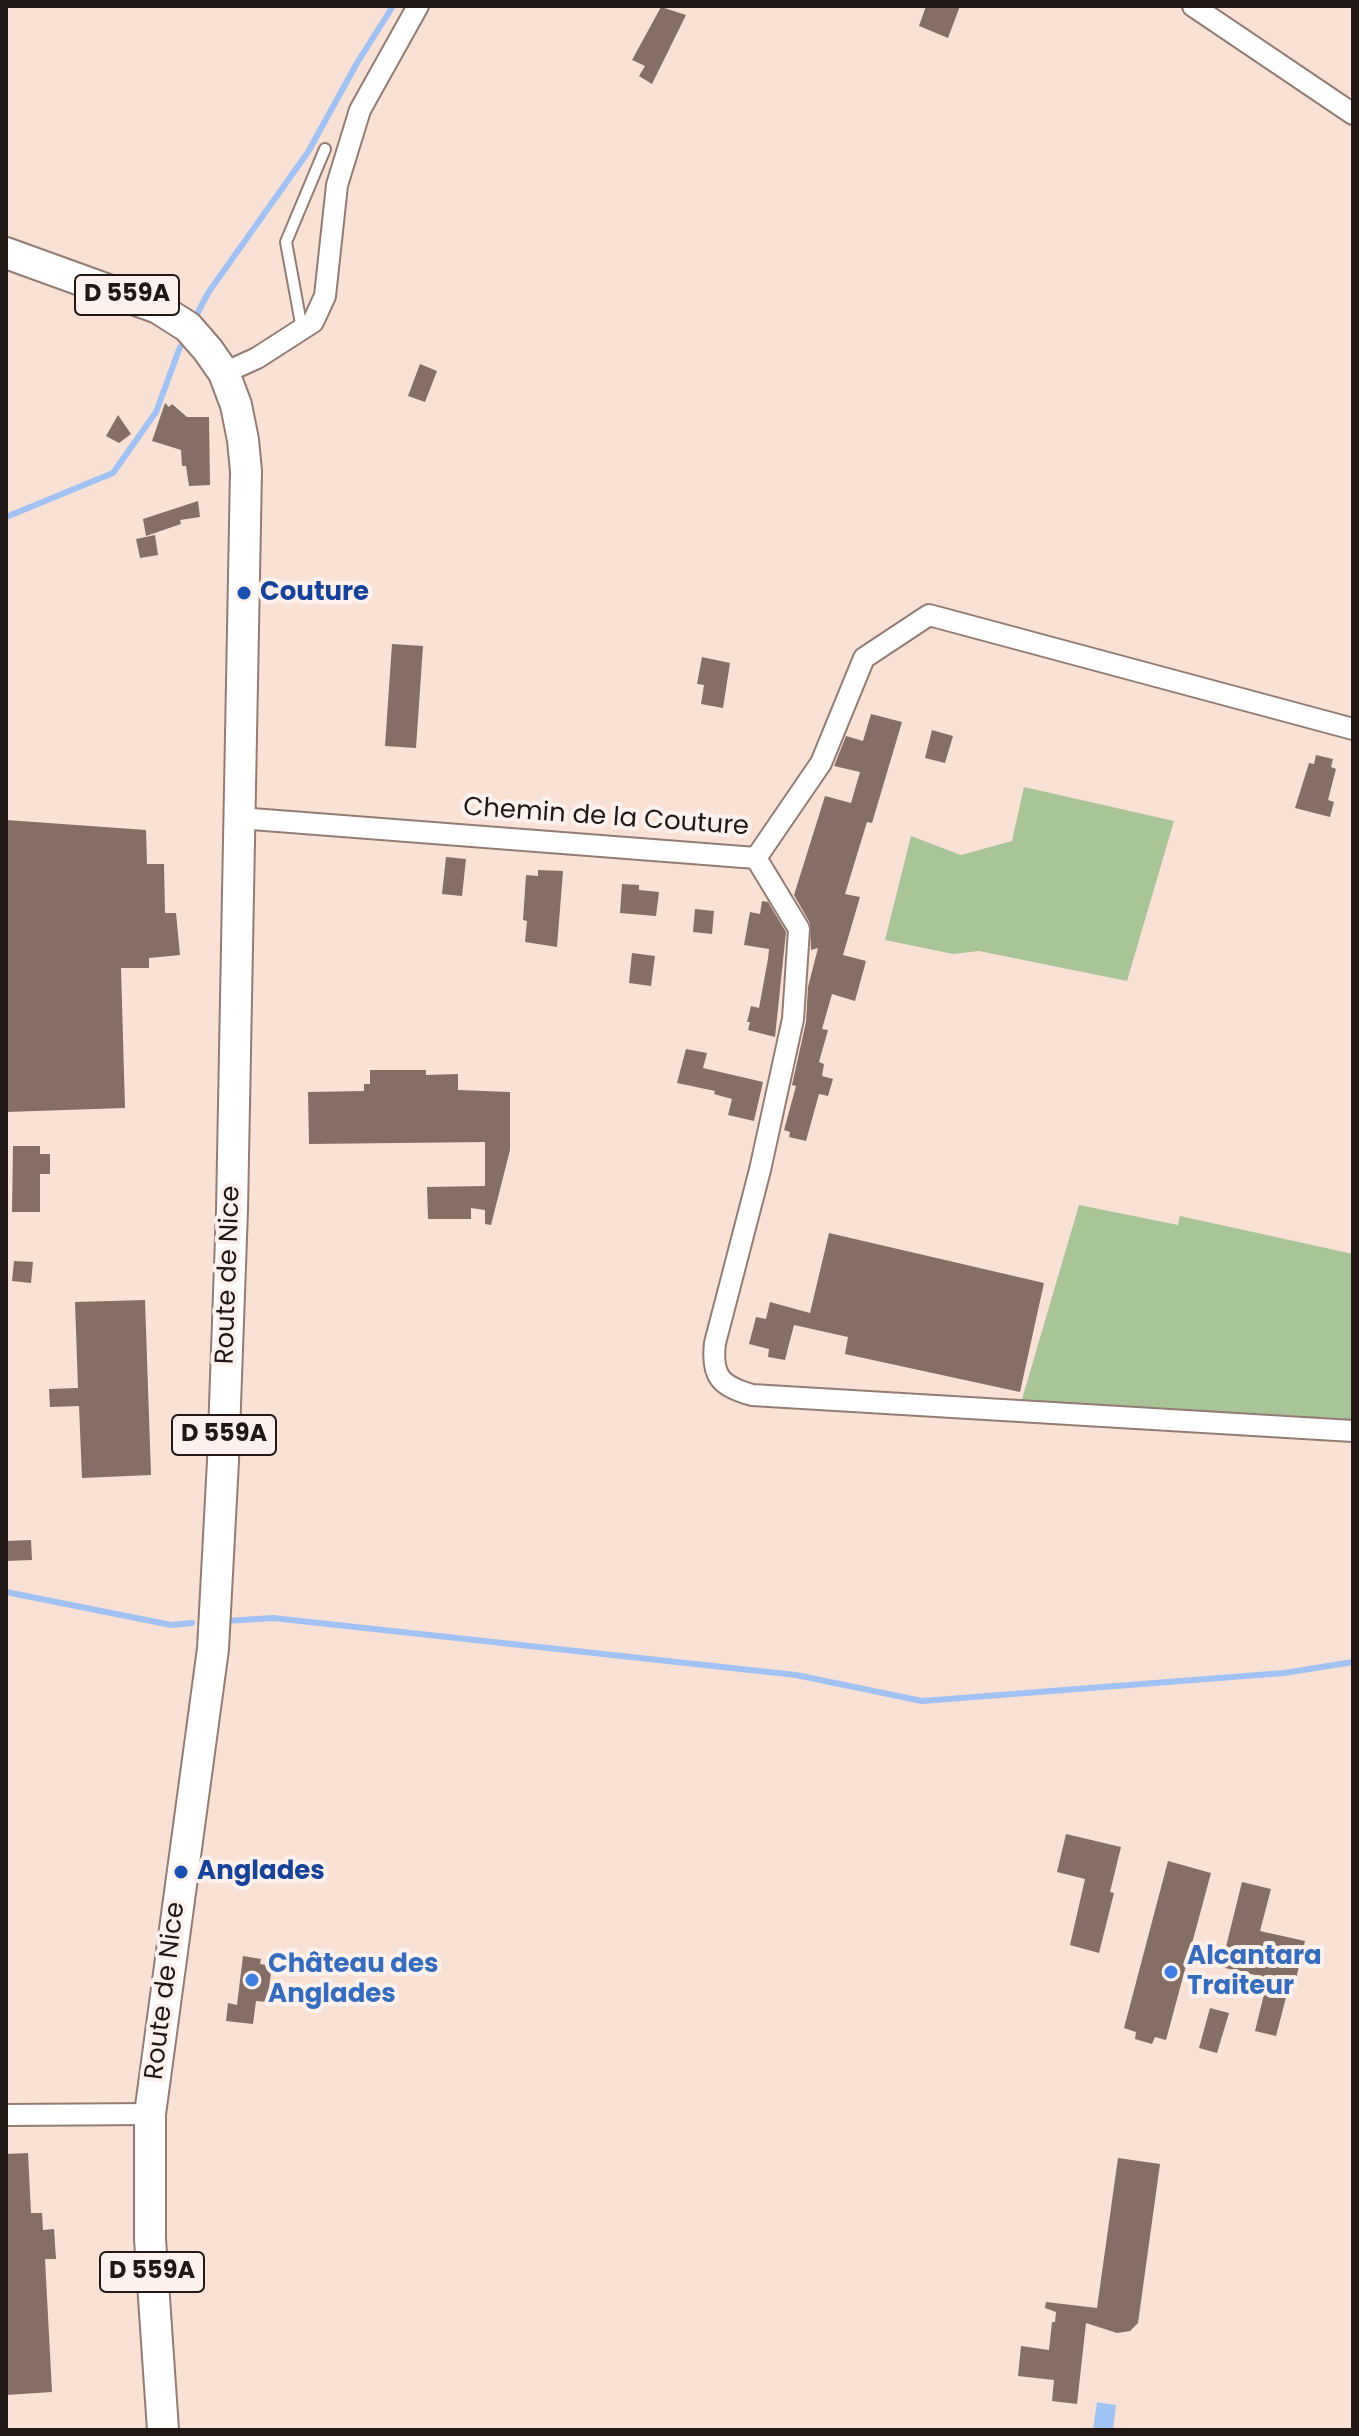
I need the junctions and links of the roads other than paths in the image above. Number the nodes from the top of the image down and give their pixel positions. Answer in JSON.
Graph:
{"nodes":[{"id":1,"x":418,"y":6,"type":"edge"},
{"id":2,"x":1193,"y":6,"type":"edge"},
{"id":3,"x":1353,"y":114,"type":"edge"},
{"id":4,"x":325,"y":149,"type":"dead end"},
{"id":5,"x":6,"y":253,"type":"edge"},
{"id":6,"x":302,"y":329,"type":"junction"},
{"id":7,"x":224,"y":373,"type":"junction"},
{"id":8,"x":1353,"y":729,"type":"edge"},
{"id":9,"x":239,"y":818,"type":"junction"},
{"id":10,"x":756,"y":858,"type":"junction"},
{"id":11,"x":1353,"y":1431,"type":"edge"},
{"id":12,"x":150,"y":2114,"type":"junction"},
{"id":13,"x":6,"y":2115,"type":"edge"},
{"id":14,"x":163,"y":2430,"type":"edge"}],
"edges":[{"from":1,"to":6,"type":"street"},
{"from":2,"to":3,"type":"street"},
{"from":4,"to":6,"type":"lane"},
{"from":5,"to":7,"type":"main road","name":"Route de Nice","number":"D 559A"},
{"from":6,"to":7,"type":"street"},
{"from":7,"to":9,"type":"main road","name":"Route de Nice","number":"D 559A"},
{"from":8,"to":10,"type":"street","name":"Chemin de la Couture"},
{"from":9,"to":10,"type":"street","name":"Chemin de la Couture"},
{"from":9,"to":12,"type":"main road","name":"Route de Nice","number":"D 559A"},
{"from":10,"to":11,"type":"street"},
{"from":12,"to":13,"type":"street"},
{"from":12,"to":14,"type":"main road","name":"Route de Nice","number":"D 559A"}]}
